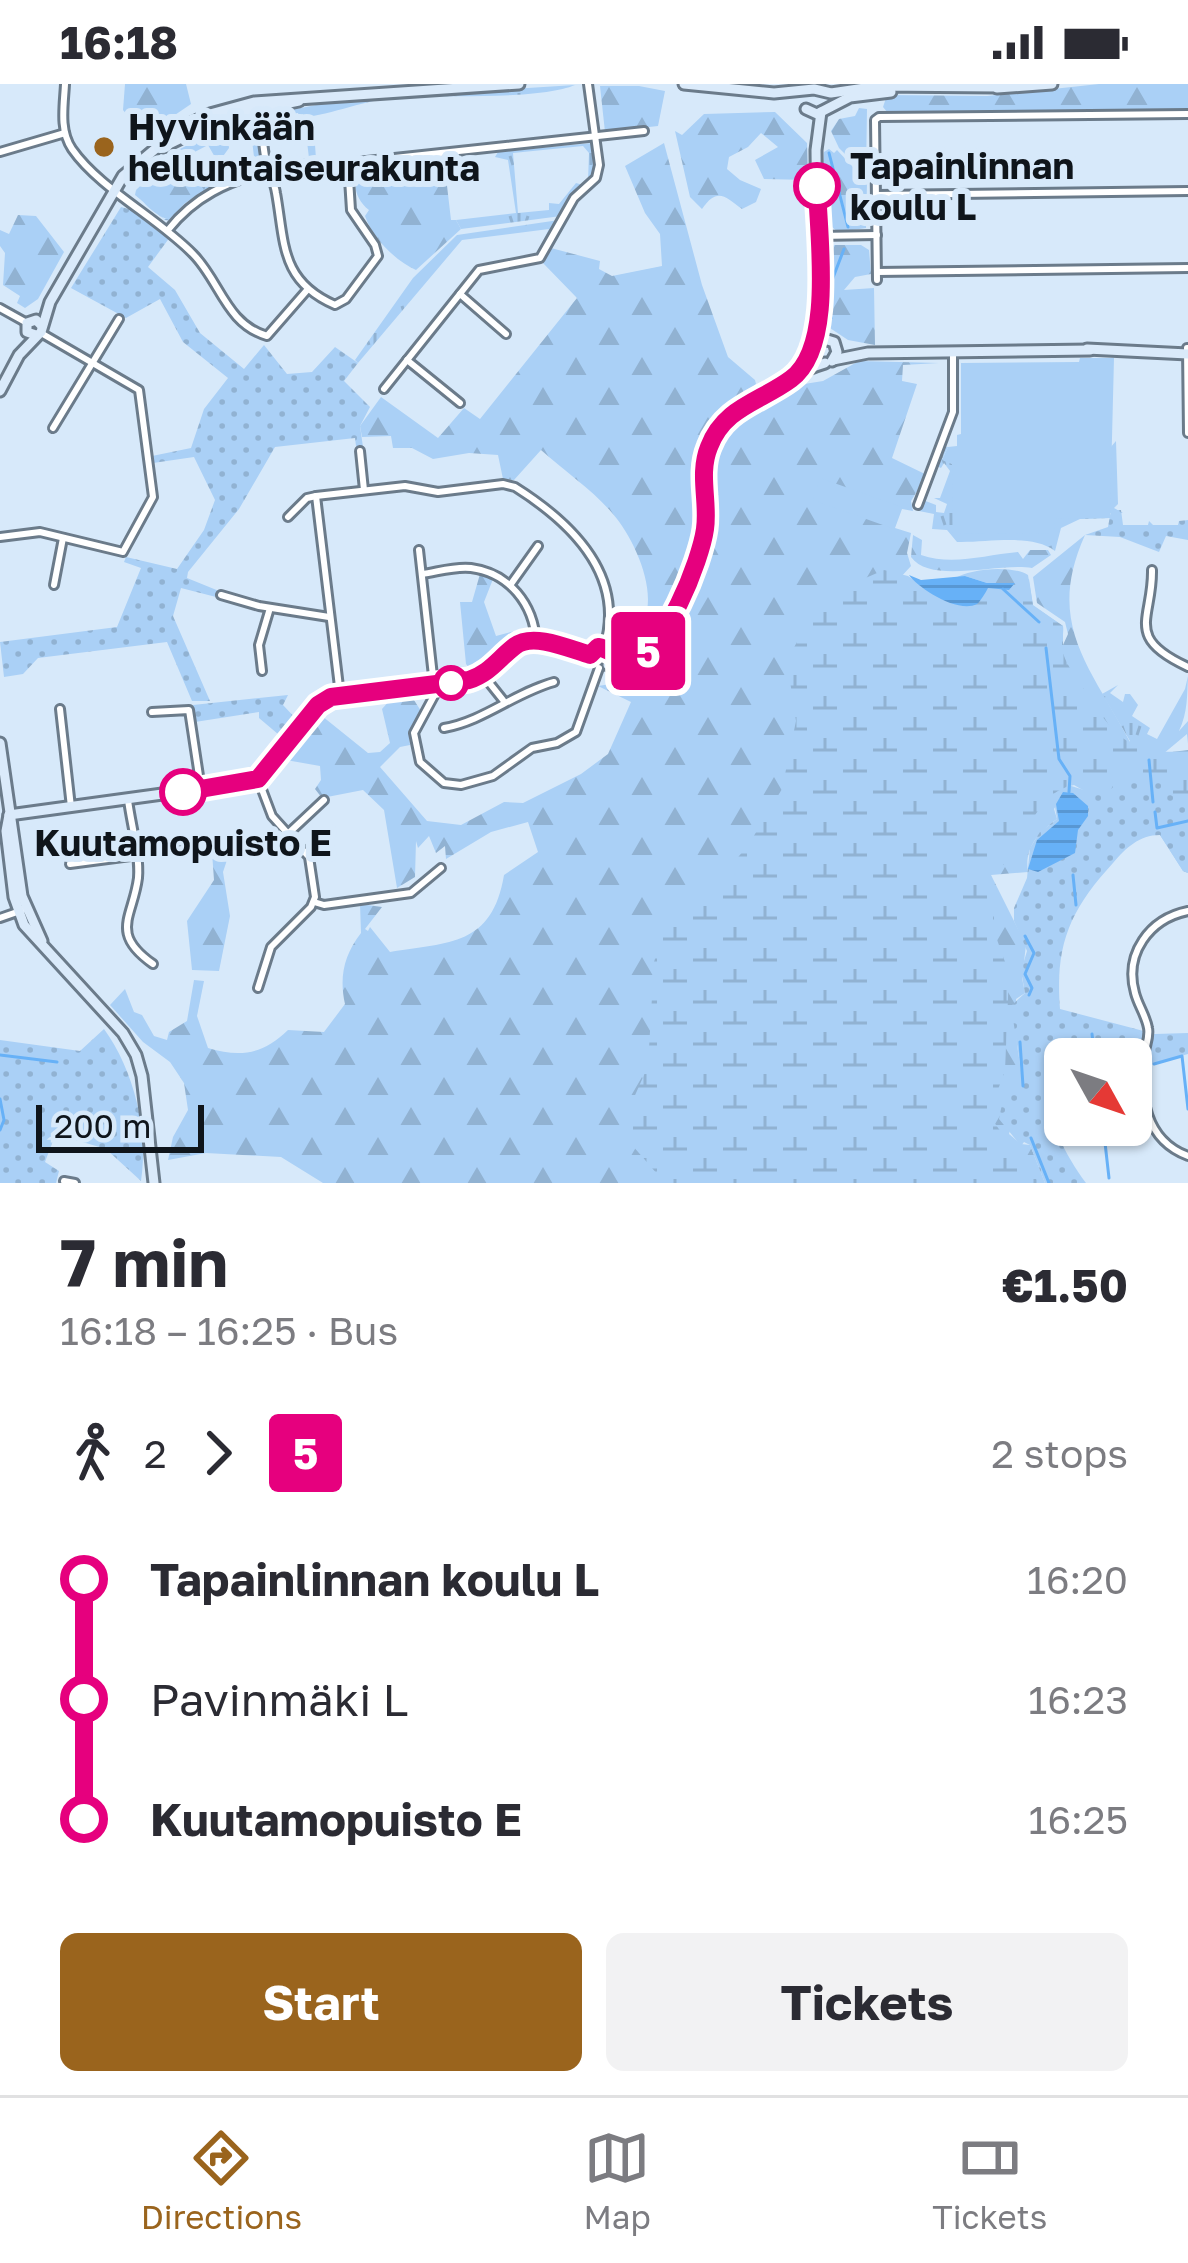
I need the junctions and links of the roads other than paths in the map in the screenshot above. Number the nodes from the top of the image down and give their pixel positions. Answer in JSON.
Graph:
{"nodes":[{"id":1,"x":64,"y":84,"type":"edge"},
{"id":2,"x":519,"y":84,"type":"edge"},
{"id":3,"x":589,"y":84,"type":"edge"},
{"id":4,"x":685,"y":84,"type":"edge"},
{"id":5,"x":1052,"y":84,"type":"edge"},
{"id":6,"x":257,"y":87,"type":"edge"},
{"id":7,"x":969,"y":87,"type":"edge"},
{"id":8,"x":871,"y":88,"type":"edge"},
{"id":9,"x":816,"y":90,"type":"junction"},
{"id":10,"x":774,"y":93,"type":"junction"},
{"id":11,"x":805,"y":107,"type":"junction"},
{"id":12,"x":260,"y":108,"type":"junction"},
{"id":13,"x":823,"y":111,"type":"junction"},
{"id":14,"x":1188,"y":114,"type":"edge"},
{"id":15,"x":644,"y":130,"type":"dead end"},
{"id":16,"x":65,"y":134,"type":"junction"},
{"id":17,"x":596,"y":136,"type":"junction"},
{"id":18,"x":816,"y":149,"type":"junction"},
{"id":19,"x":0,"y":152,"type":"edge"},
{"id":20,"x":268,"y":171,"type":"junction"},
{"id":21,"x":116,"y":189,"type":"junction"},
{"id":22,"x":1188,"y":191,"type":"edge"},
{"id":23,"x":877,"y":195,"type":"junction"},
{"id":24,"x":168,"y":230,"type":"junction"},
{"id":25,"x":877,"y":235,"type":"junction"},
{"id":26,"x":818,"y":236,"type":"junction"},
{"id":27,"x":1188,"y":268,"type":"edge"},
{"id":28,"x":308,"y":290,"type":"junction"},
{"id":29,"x":460,"y":294,"type":"junction"},
{"id":30,"x":0,"y":308,"type":"edge"},
{"id":31,"x":819,"y":312,"type":"junction"},
{"id":32,"x":119,"y":319,"type":"dead end"},
{"id":33,"x":34,"y":328,"type":"junction"},
{"id":34,"x":506,"y":334,"type":"dead end"},
{"id":35,"x":835,"y":344,"type":"junction"},
{"id":36,"x":814,"y":347,"type":"junction"},
{"id":37,"x":1188,"y":351,"type":"edge"},
{"id":38,"x":953,"y":352,"type":"junction"},
{"id":39,"x":868,"y":353,"type":"junction"},
{"id":40,"x":17,"y":360,"type":"junction"},
{"id":41,"x":407,"y":360,"type":"junction"},
{"id":42,"x":829,"y":361,"type":"junction"},
{"id":43,"x":94,"y":362,"type":"junction"},
{"id":44,"x":795,"y":377,"type":"junction"},
{"id":45,"x":0,"y":379,"type":"edge"},
{"id":46,"x":384,"y":389,"type":"dead end"},
{"id":47,"x":0,"y":391,"type":"edge"},
{"id":48,"x":460,"y":403,"type":"dead end"},
{"id":49,"x":53,"y":428,"type":"dead end"},
{"id":50,"x":1188,"y":433,"type":"edge"},
{"id":51,"x":360,"y":451,"type":"dead end"},
{"id":52,"x":364,"y":490,"type":"junction"},
{"id":53,"x":316,"y":496,"type":"junction"},
{"id":54,"x":917,"y":505,"type":"dead end"},
{"id":55,"x":288,"y":517,"type":"dead end"},
{"id":56,"x":0,"y":537,"type":"edge"},
{"id":57,"x":63,"y":538,"type":"junction"},
{"id":58,"x":538,"y":546,"type":"dead end"},
{"id":59,"x":419,"y":550,"type":"dead end"},
{"id":60,"x":1152,"y":570,"type":"dead end"},
{"id":61,"x":422,"y":574,"type":"junction"},
{"id":62,"x":511,"y":584,"type":"junction"},
{"id":63,"x":54,"y":585,"type":"dead end"},
{"id":64,"x":221,"y":595,"type":"dead end"},
{"id":65,"x":270,"y":608,"type":"junction"},
{"id":66,"x":330,"y":617,"type":"junction"},
{"id":67,"x":536,"y":642,"type":"junction"},
{"id":68,"x":605,"y":658,"type":"junction"},
{"id":69,"x":1188,"y":667,"type":"edge"},
{"id":70,"x":262,"y":671,"type":"dead end"},
{"id":71,"x":483,"y":675,"type":"junction"},
{"id":72,"x":554,"y":682,"type":"dead end"},
{"id":73,"x":434,"y":685,"type":"junction"},
{"id":74,"x":340,"y":697,"type":"junction"},
{"id":75,"x":504,"y":701,"type":"junction"},
{"id":76,"x":60,"y":710,"type":"dead end"},
{"id":77,"x":152,"y":712,"type":"dead end"},
{"id":78,"x":444,"y":728,"type":"dead end"},
{"id":79,"x":0,"y":743,"type":"edge"},
{"id":80,"x":258,"y":779,"type":"junction"},
{"id":81,"x":201,"y":789,"type":"junction"},
{"id":82,"x":128,"y":799,"type":"junction"},
{"id":83,"x":323,"y":800,"type":"dead end"},
{"id":84,"x":71,"y":807,"type":"junction"},
{"id":85,"x":9,"y":815,"type":"junction"},
{"id":86,"x":288,"y":833,"type":"junction"},
{"id":87,"x":184,"y":850,"type":"dead end"},
{"id":88,"x":252,"y":852,"type":"dead end"},
{"id":89,"x":135,"y":856,"type":"junction"},
{"id":90,"x":70,"y":864,"type":"dead end"},
{"id":91,"x":441,"y":868,"type":"dead end"},
{"id":92,"x":314,"y":902,"type":"junction"},
{"id":93,"x":22,"y":911,"type":"junction"},
{"id":94,"x":1188,"y":911,"type":"edge"},
{"id":95,"x":0,"y":918,"type":"edge"},
{"id":96,"x":153,"y":964,"type":"dead end"},
{"id":97,"x":258,"y":988,"type":"dead end"},
{"id":98,"x":1188,"y":1156,"type":"edge"},
{"id":99,"x":64,"y":1180,"type":"edge"},
{"id":100,"x":74,"y":1183,"type":"edge"},
{"id":101,"x":154,"y":1183,"type":"edge"}],
"edges":[{"from":1,"to":16,"type":"street"},
{"from":2,"to":12,"type":"street"},
{"from":3,"to":17,"type":"street"},
{"from":4,"to":10,"type":"street"},
{"from":5,"to":7,"type":"street"},
{"from":6,"to":12,"type":"street"},
{"from":7,"to":8,"type":"street"},
{"from":8,"to":9,"type":"street"},
{"from":8,"to":13,"type":"street"},
{"from":9,"to":10,"type":"street"},
{"from":9,"to":11,"type":"street"},
{"from":9,"to":13,"type":"street"},
{"from":10,"to":11,"type":"street"},
{"from":11,"to":13,"type":"street"},
{"from":11,"to":18,"type":"street"},
{"from":12,"to":20,"type":"street"},
{"from":12,"to":21,"type":"street"},
{"from":13,"to":18,"type":"street"},
{"from":14,"to":23,"type":"street"},
{"from":15,"to":17,"type":"street"},
{"from":16,"to":19,"type":"street"},
{"from":16,"to":21,"type":"street"},
{"from":17,"to":28,"type":"street"},
{"from":17,"to":29,"type":"street"},
{"from":18,"to":26,"type":"street"},
{"from":20,"to":24,"type":"street"},
{"from":20,"to":28,"type":"street"},
{"from":21,"to":24,"type":"street"},
{"from":21,"to":33,"type":"street"},
{"from":22,"to":23,"type":"street"},
{"from":23,"to":25,"type":"street"},
{"from":24,"to":28,"type":"street"},
{"from":25,"to":26,"type":"street"},
{"from":25,"to":27,"type":"street"},
{"from":26,"to":31,"type":"street"},
{"from":29,"to":34,"type":"street"},
{"from":29,"to":41,"type":"street"},
{"from":30,"to":33,"type":"street"},
{"from":31,"to":35,"type":"street"},
{"from":31,"to":36,"type":"street"},
{"from":32,"to":43,"type":"street"},
{"from":33,"to":40,"type":"street"},
{"from":33,"to":43,"type":"street"},
{"from":35,"to":36,"type":"street"},
{"from":35,"to":39,"type":"street"},
{"from":35,"to":42,"type":"street"},
{"from":36,"to":42,"type":"street"},
{"from":36,"to":44,"type":"street"},
{"from":37,"to":38,"type":"street"},
{"from":37,"to":50,"type":"street"},
{"from":38,"to":39,"type":"street"},
{"from":38,"to":54,"type":"street"},
{"from":39,"to":42,"type":"street"},
{"from":40,"to":45,"type":"street"},
{"from":40,"to":47,"type":"street"},
{"from":41,"to":46,"type":"street"},
{"from":41,"to":48,"type":"street"},
{"from":42,"to":44,"type":"street"},
{"from":43,"to":49,"type":"street"},
{"from":43,"to":57,"type":"street"},
{"from":44,"to":68,"type":"street"},
{"from":51,"to":52,"type":"street"},
{"from":52,"to":53,"type":"street"},
{"from":52,"to":68,"type":"street"},
{"from":53,"to":55,"type":"street"},
{"from":53,"to":66,"type":"street"},
{"from":56,"to":57,"type":"street"},
{"from":57,"to":63,"type":"street"},
{"from":58,"to":62,"type":"street"},
{"from":59,"to":61,"type":"street"},
{"from":60,"to":69,"type":"street"},
{"from":61,"to":62,"type":"street"},
{"from":61,"to":73,"type":"street"},
{"from":62,"to":67,"type":"street"},
{"from":64,"to":65,"type":"street"},
{"from":65,"to":66,"type":"street"},
{"from":65,"to":70,"type":"street"},
{"from":66,"to":74,"type":"street"},
{"from":67,"to":68,"type":"street"},
{"from":67,"to":71,"type":"street"},
{"from":68,"to":73,"type":"street"},
{"from":71,"to":73,"type":"street"},
{"from":71,"to":75,"type":"street"},
{"from":72,"to":75,"type":"street"},
{"from":73,"to":74,"type":"street"},
{"from":74,"to":80,"type":"street"},
{"from":75,"to":78,"type":"street"},
{"from":76,"to":84,"type":"street"},
{"from":77,"to":81,"type":"street"},
{"from":79,"to":85,"type":"street"},
{"from":80,"to":81,"type":"street"},
{"from":80,"to":86,"type":"street"},
{"from":81,"to":82,"type":"street"},
{"from":82,"to":84,"type":"street"},
{"from":82,"to":89,"type":"street"},
{"from":83,"to":86,"type":"street"},
{"from":84,"to":85,"type":"street"},
{"from":85,"to":93,"type":"street"},
{"from":86,"to":88,"type":"street"},
{"from":86,"to":92,"type":"street"},
{"from":87,"to":89,"type":"street"},
{"from":89,"to":90,"type":"street"},
{"from":89,"to":96,"type":"street"},
{"from":91,"to":92,"type":"street"},
{"from":92,"to":97,"type":"street"},
{"from":93,"to":95,"type":"street"},
{"from":93,"to":101,"type":"street"},
{"from":94,"to":98,"type":"street"},
{"from":99,"to":100,"type":"street"}]}
